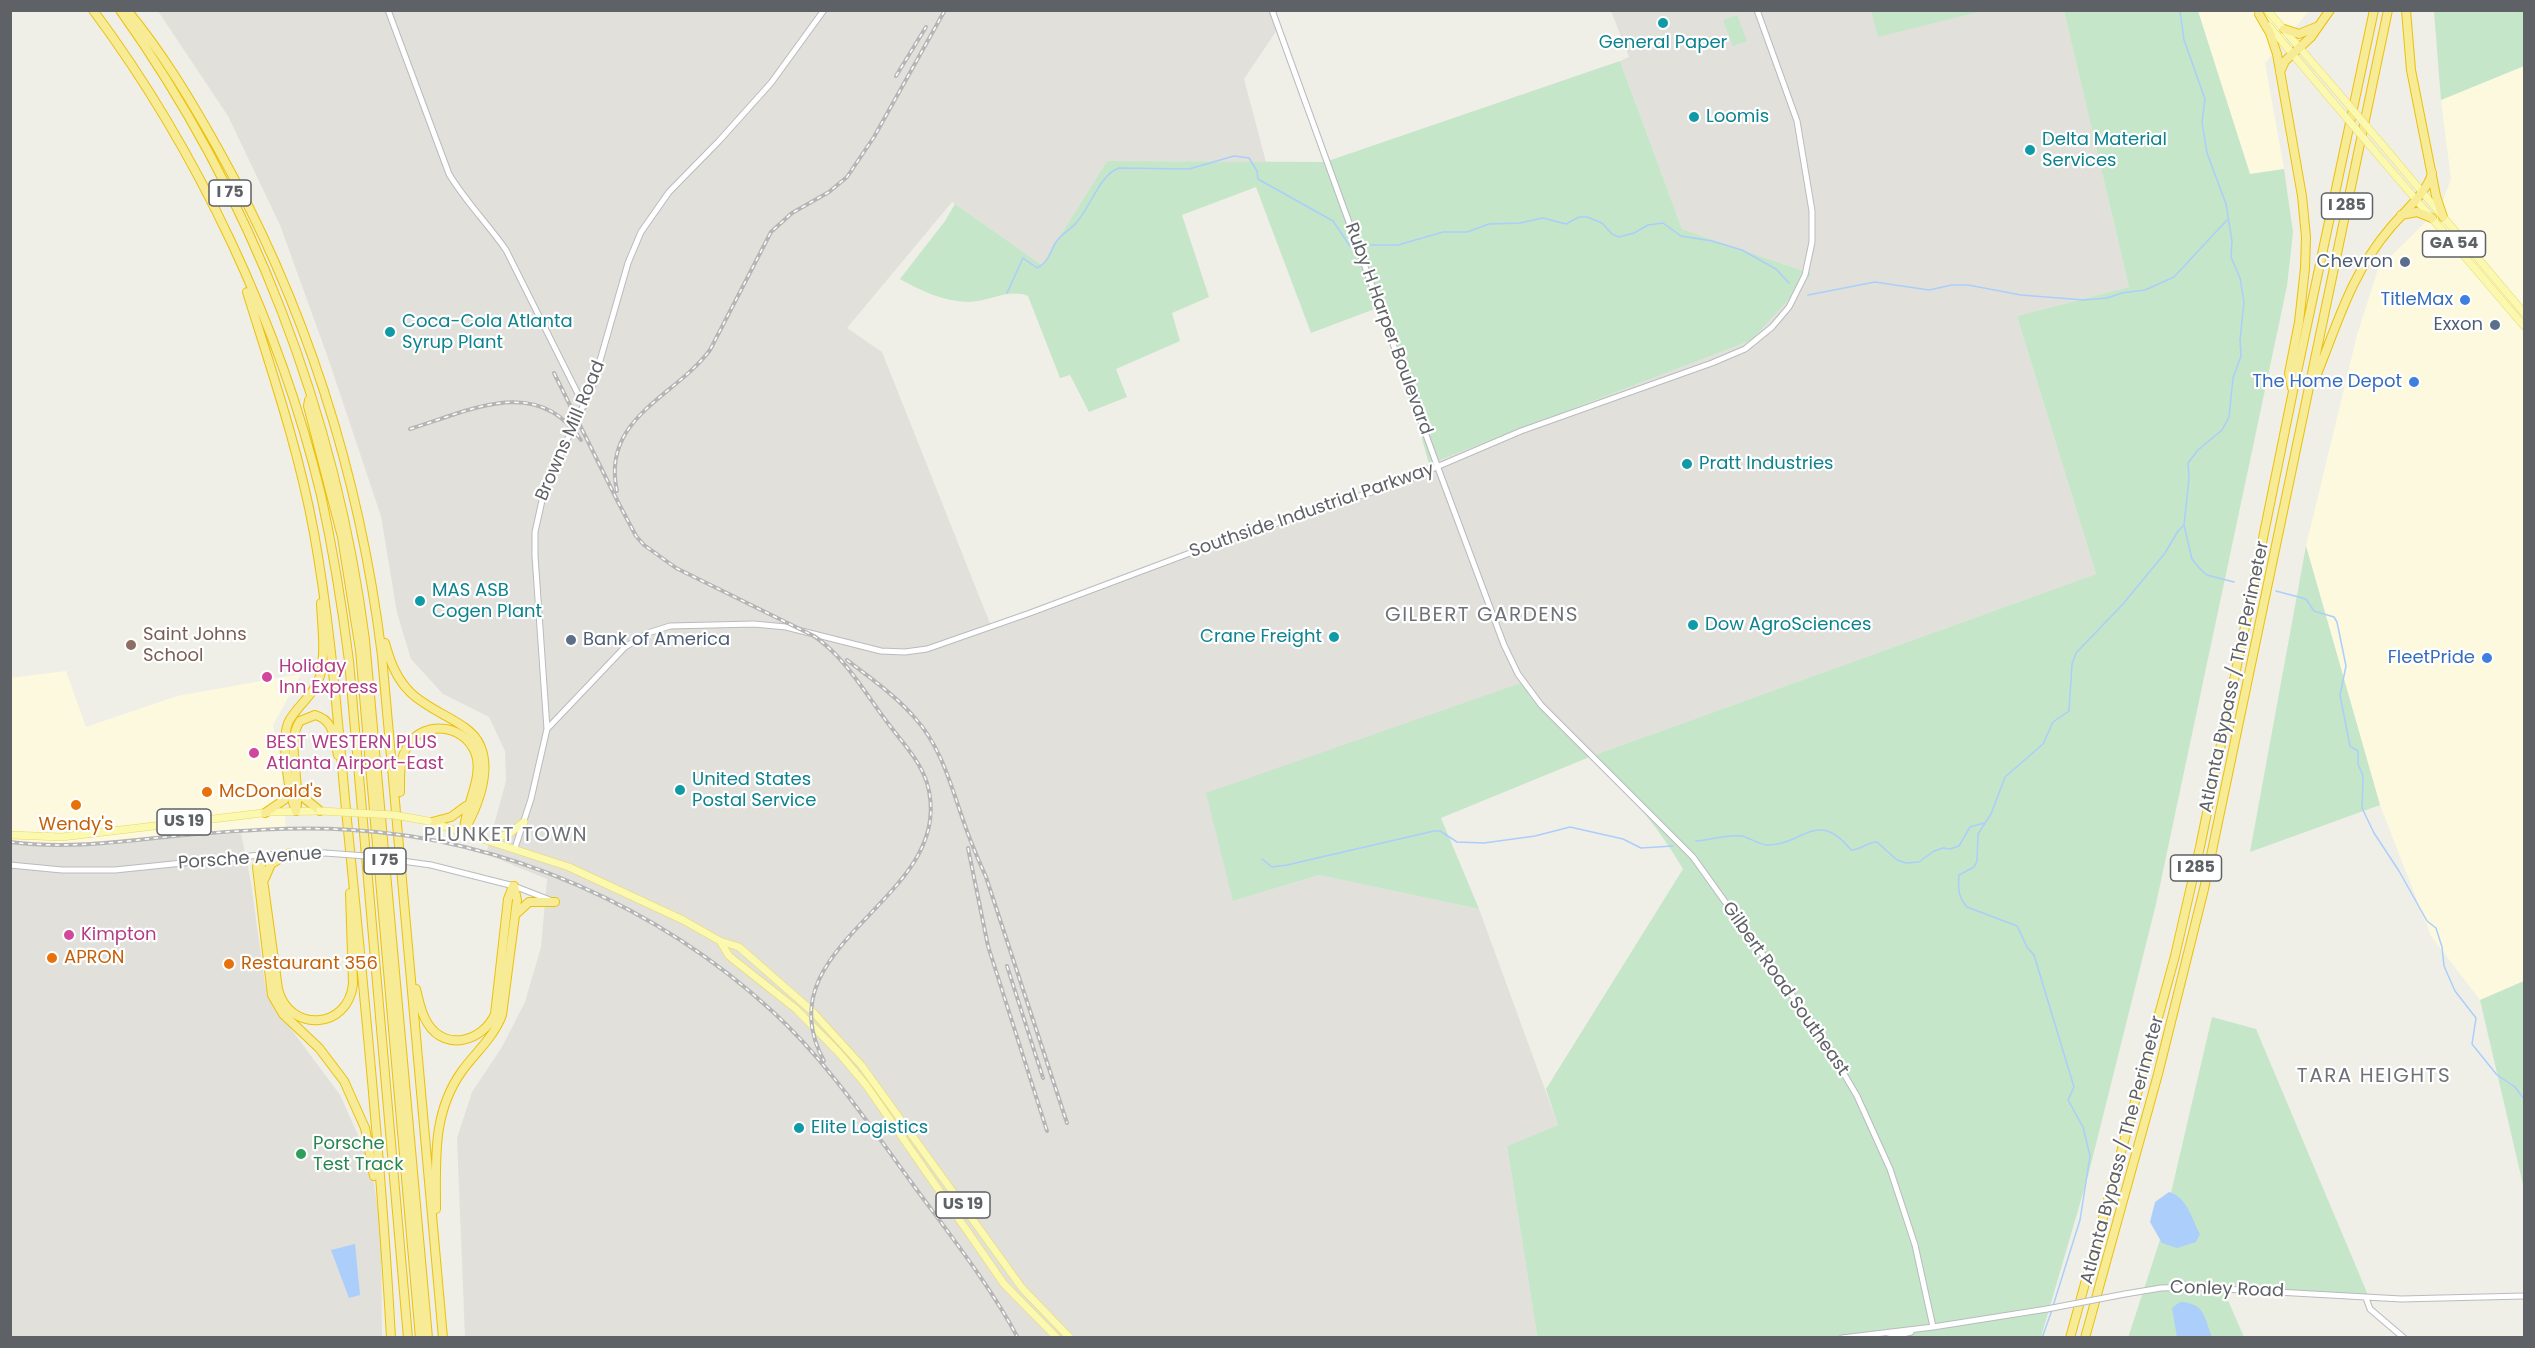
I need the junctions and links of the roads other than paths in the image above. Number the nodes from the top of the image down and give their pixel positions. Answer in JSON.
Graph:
{"nodes":[{"id":1,"x":93,"y":10,"type":"edge"},
{"id":2,"x":120,"y":10,"type":"edge"},
{"id":3,"x":127,"y":10,"type":"edge"},
{"id":4,"x":388,"y":10,"type":"edge"},
{"id":5,"x":824,"y":10,"type":"edge"},
{"id":6,"x":1272,"y":10,"type":"edge"},
{"id":7,"x":1757,"y":10,"type":"edge"},
{"id":8,"x":2330,"y":10,"type":"edge"},
{"id":9,"x":2374,"y":10,"type":"edge"},
{"id":10,"x":2388,"y":10,"type":"edge"},
{"id":11,"x":2406,"y":10,"type":"edge"},
{"id":12,"x":2261,"y":12,"type":"edge"},
{"id":13,"x":2319,"y":26,"type":"junction"},
{"id":14,"x":2283,"y":29,"type":"junction"},
{"id":15,"x":2296,"y":52,"type":"junction"},
{"id":16,"x":2280,"y":72,"type":"junction"},
{"id":17,"x":2432,"y":173,"type":"junction"},
{"id":18,"x":2418,"y":195,"type":"junction"},
{"id":19,"x":2401,"y":215,"type":"junction"},
{"id":20,"x":2432,"y":218,"type":"junction"},
{"id":21,"x":2443,"y":218,"type":"junction"},
{"id":22,"x":237,"y":260,"type":"junction"},
{"id":23,"x":2524,"y":313,"type":"edge"},
{"id":24,"x":2524,"y":326,"type":"edge"},
{"id":25,"x":309,"y":391,"type":"junction"},
{"id":26,"x":2293,"y":391,"type":"junction"},
{"id":27,"x":2306,"y":402,"type":"junction"},
{"id":28,"x":584,"y":406,"type":"junction"},
{"id":29,"x":1438,"y":468,"type":"junction"},
{"id":30,"x":320,"y":566,"type":"junction"},
{"id":31,"x":376,"y":607,"type":"junction"},
{"id":32,"x":547,"y":729,"type":"junction"},
{"id":33,"x":1594,"y":759,"type":"joint"},
{"id":34,"x":294,"y":789,"type":"junction"},
{"id":35,"x":346,"y":796,"type":"junction"},
{"id":36,"x":468,"y":803,"type":"junction"},
{"id":37,"x":320,"y":811,"type":"junction"},
{"id":38,"x":296,"y":812,"type":"junction"},
{"id":39,"x":265,"y":813,"type":"junction"},
{"id":40,"x":430,"y":822,"type":"junction"},
{"id":41,"x":524,"y":822,"type":"junction"},
{"id":42,"x":399,"y":825,"type":"junction"},
{"id":43,"x":464,"y":831,"type":"junction"},
{"id":44,"x":10,"y":835,"type":"edge"},
{"id":45,"x":491,"y":840,"type":"junction"},
{"id":46,"x":349,"y":848,"type":"junction"},
{"id":47,"x":515,"y":848,"type":"junction"},
{"id":48,"x":290,"y":853,"type":"junction"},
{"id":49,"x":260,"y":855,"type":"junction"},
{"id":50,"x":10,"y":865,"type":"edge"},
{"id":51,"x":265,"y":878,"type":"junction"},
{"id":52,"x":514,"y":886,"type":"junction"},
{"id":53,"x":555,"y":902,"type":"joint"},
{"id":54,"x":515,"y":916,"type":"junction"},
{"id":55,"x":720,"y":941,"type":"junction"},
{"id":56,"x":409,"y":952,"type":"junction"},
{"id":57,"x":436,"y":1251,"type":"junction"},
{"id":58,"x":387,"y":1269,"type":"junction"},
{"id":59,"x":2524,"y":1296,"type":"edge"},
{"id":60,"x":2366,"y":1298,"type":"junction"},
{"id":61,"x":1933,"y":1327,"type":"junction"},
{"id":62,"x":391,"y":1338,"type":"edge"},
{"id":63,"x":408,"y":1338,"type":"edge"},
{"id":64,"x":420,"y":1338,"type":"edge"},
{"id":65,"x":428,"y":1338,"type":"edge"},
{"id":66,"x":443,"y":1338,"type":"edge"},
{"id":67,"x":1057,"y":1338,"type":"edge"},
{"id":68,"x":1070,"y":1338,"type":"edge"},
{"id":69,"x":1842,"y":1338,"type":"edge"},
{"id":70,"x":1888,"y":1338,"type":"edge"},
{"id":71,"x":2070,"y":1338,"type":"edge"},
{"id":72,"x":2085,"y":1338,"type":"edge"},
{"id":73,"x":2404,"y":1338,"type":"edge"}],
"edges":[{"from":1,"to":22,"type":"highway","number":"I 75"},
{"from":2,"to":25,"type":"highway","number":"I 75"},
{"from":3,"to":31,"type":"highway"},
{"from":4,"to":28,"type":"street"},
{"from":5,"to":28,"type":"street","name":"Browns Mill Road"},
{"from":6,"to":29,"type":"street","name":"Ruby H Harper Boulevard"},
{"from":7,"to":29,"type":"street","name":"Southside Industrial Parkway"},
{"from":8,"to":13,"type":"highway"},
{"from":9,"to":26,"type":"highway","name":"Atlanta Bypass / The Perimeter","number":"I 285"},
{"from":10,"to":27,"type":"highway","name":"Atlanta Bypass / The Perimeter","number":"I 285"},
{"from":11,"to":17,"type":"highway"},
{"from":12,"to":14,"type":"main road","number":"GA 54"},
{"from":12,"to":15,"type":"main road","number":"GA 54"},
{"from":12,"to":16,"type":"highway"},
{"from":13,"to":14,"type":"highway"},
{"from":13,"to":15,"type":"highway"},
{"from":14,"to":15,"type":"main road","number":"GA 54"},
{"from":15,"to":16,"type":"highway"},
{"from":15,"to":18,"type":"main road","number":"GA 54","bridge":true},
{"from":15,"to":18,"type":"main road","number":"GA 54","bridge":true},
{"from":16,"to":26,"type":"highway"},
{"from":17,"to":18,"type":"highway"},
{"from":17,"to":21,"type":"highway"},
{"from":18,"to":19,"type":"highway"},
{"from":18,"to":20,"type":"main road","number":"GA 54"},
{"from":18,"to":21,"type":"main road","number":"GA 54"},
{"from":19,"to":20,"type":"highway"},
{"from":19,"to":27,"type":"highway"},
{"from":20,"to":24,"type":"main road","number":"GA 54"},
{"from":21,"to":23,"type":"main road","number":"GA 54"},
{"from":22,"to":30,"type":"highway"},
{"from":22,"to":63,"type":"highway","number":"I 75"},
{"from":25,"to":64,"type":"highway"},
{"from":25,"to":65,"type":"highway","number":"I 75"},
{"from":26,"to":71,"type":"highway","name":"Atlanta Bypass / The Perimeter","number":"I 285"},
{"from":27,"to":72,"type":"highway","name":"Atlanta Bypass / The Perimeter","number":"I 285"},
{"from":28,"to":32,"type":"street","name":"Browns Mill Road"},
{"from":29,"to":32,"type":"street","name":"Southside Industrial Parkway"},
{"from":29,"to":33,"type":"street","name":"Ruby H Harper Boulevard"},
{"from":30,"to":34,"type":"highway"},
{"from":30,"to":35,"type":"highway"},
{"from":31,"to":42,"type":"highway"},
{"from":31,"to":43,"type":"highway"},
{"from":32,"to":41,"type":"street","name":"Browns Mill Road"},
{"from":33,"to":61,"type":"street","name":"Gilbert Road Southeast"},
{"from":34,"to":35,"type":"highway"},
{"from":34,"to":37,"type":"highway"},
{"from":34,"to":38,"type":"highway"},
{"from":34,"to":39,"type":"highway"},
{"from":35,"to":46,"type":"highway"},
{"from":36,"to":40,"type":"highway"},
{"from":36,"to":42,"type":"highway"},
{"from":36,"to":43,"type":"highway"},
{"from":37,"to":38,"type":"main road","number":"US 19"},
{"from":37,"to":40,"type":"main road","number":"US 19","bridge":true},
{"from":38,"to":39,"type":"main road","number":"US 19"},
{"from":39,"to":44,"type":"main road","number":"US 19"},
{"from":40,"to":43,"type":"main road","number":"US 19"},
{"from":41,"to":45,"type":"main road"},
{"from":41,"to":47,"type":"street","name":"Browns Mill Road"},
{"from":42,"to":56,"type":"highway"},
{"from":43,"to":45,"type":"main road","number":"US 19"},
{"from":45,"to":47,"type":"main road","number":"US 19"},
{"from":46,"to":51,"type":"highway"},
{"from":46,"to":58,"type":"highway"},
{"from":47,"to":55,"type":"main road","number":"US 19"},
{"from":48,"to":49,"type":"street","name":"Porsche Avenue"},
{"from":48,"to":51,"type":"highway"},
{"from":48,"to":52,"type":"street","name":"Porsche Avenue","bridge":true},
{"from":49,"to":50,"type":"street","name":"Porsche Avenue"},
{"from":49,"to":51,"type":"highway"},
{"from":49,"to":58,"type":"highway"},
{"from":52,"to":53,"type":"street","name":"Porsche Avenue"},
{"from":52,"to":54,"type":"highway"},
{"from":52,"to":56,"type":"highway"},
{"from":53,"to":54,"type":"highway"},
{"from":54,"to":57,"type":"highway"},
{"from":55,"to":67,"type":"main road","number":"US 19"},
{"from":55,"to":68,"type":"main road","number":"US 19"},
{"from":56,"to":57,"type":"highway"},
{"from":57,"to":66,"type":"highway"},
{"from":58,"to":62,"type":"highway"},
{"from":59,"to":60,"type":"street","name":"Conley Road"},
{"from":60,"to":61,"type":"street","name":"Conley Road","bridge":true},
{"from":60,"to":73,"type":"street"},
{"from":61,"to":69,"type":"street","name":"Conley Road"},
{"from":61,"to":70,"type":"street","name":"Conley Road"}]}
